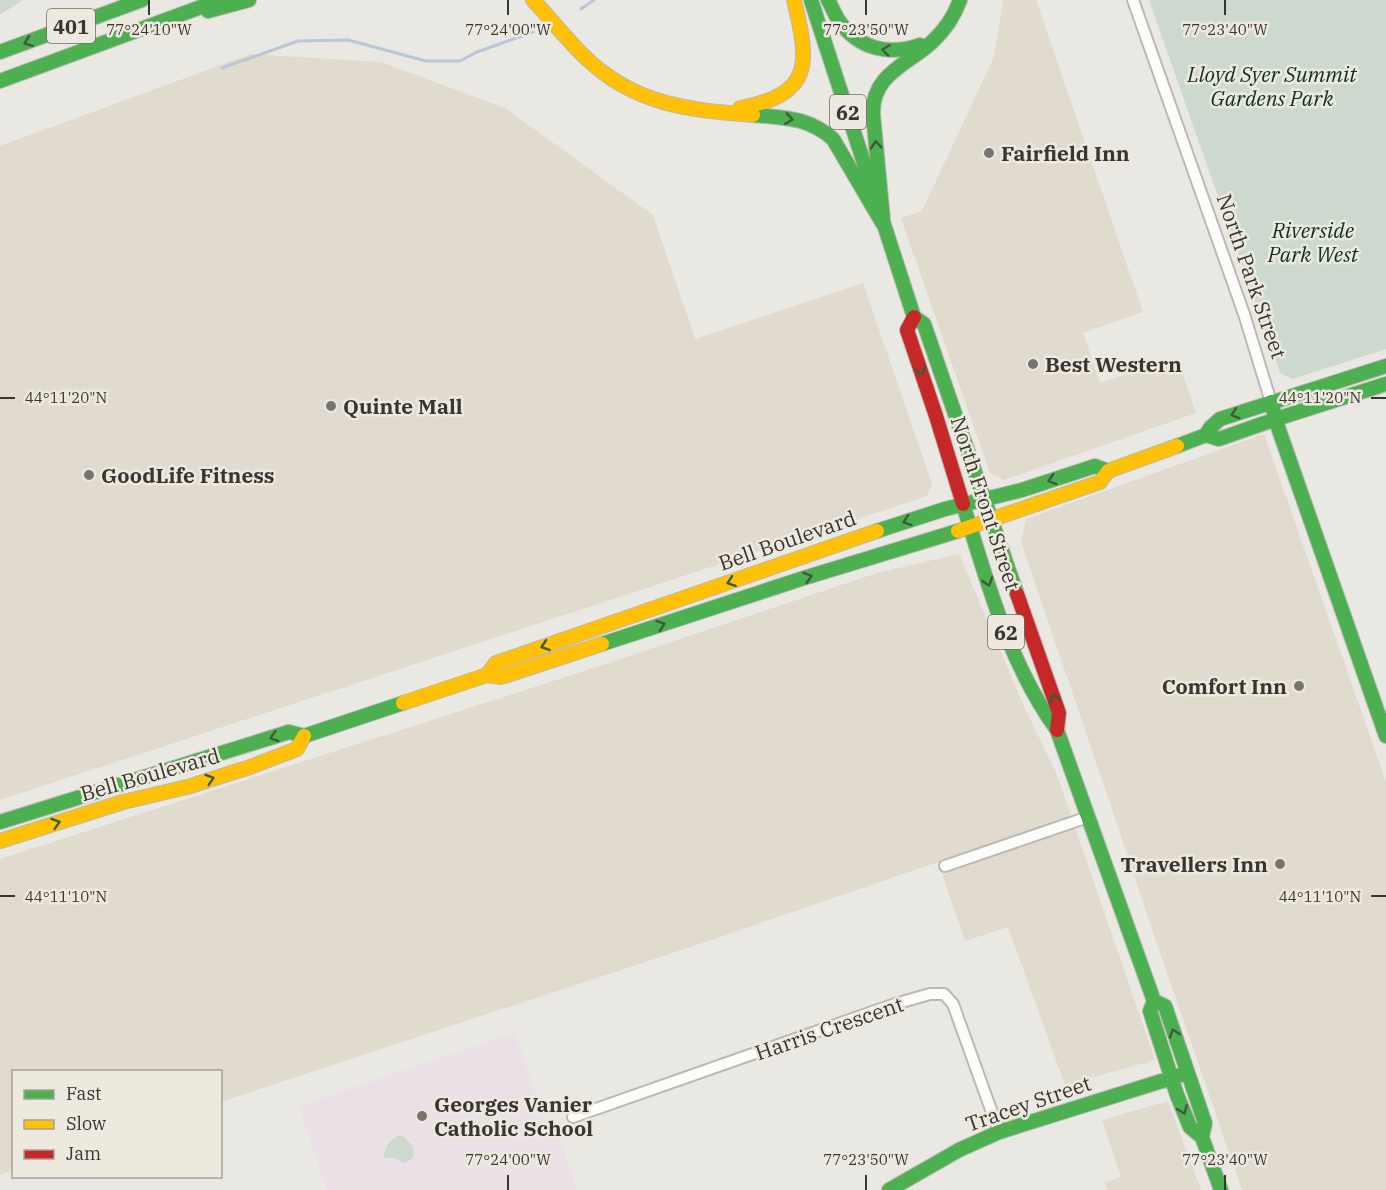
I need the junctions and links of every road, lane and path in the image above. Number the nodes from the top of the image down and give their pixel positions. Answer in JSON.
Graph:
{"nodes":[{"id":1,"x":142,"y":0,"type":"edge"},
{"id":2,"x":220,"y":0,"type":"edge"},
{"id":3,"x":249,"y":0,"type":"edge"},
{"id":4,"x":533,"y":0,"type":"edge"},
{"id":5,"x":546,"y":0,"type":"edge"},
{"id":6,"x":794,"y":0,"type":"edge"},
{"id":7,"x":812,"y":0,"type":"edge"},
{"id":8,"x":828,"y":0,"type":"edge"},
{"id":9,"x":960,"y":0,"type":"edge"},
{"id":10,"x":1133,"y":0,"type":"edge"},
{"id":11,"x":561,"y":29,"type":"junction"},
{"id":12,"x":133,"y":32,"type":"junction"},
{"id":13,"x":941,"y":34,"type":"junction"},
{"id":14,"x":0,"y":52,"type":"edge"},
{"id":15,"x":0,"y":81,"type":"edge"},
{"id":16,"x":710,"y":111,"type":"junction"},
{"id":17,"x":883,"y":224,"type":"junction"},
{"id":18,"x":914,"y":317,"type":"junction"},
{"id":19,"x":1386,"y":366,"type":"edge"},
{"id":20,"x":1386,"y":384,"type":"edge"},
{"id":21,"x":1271,"y":402,"type":"junction"},
{"id":22,"x":1276,"y":419,"type":"junction"},
{"id":23,"x":1206,"y":435,"type":"junction"},
{"id":24,"x":1108,"y":471,"type":"junction"},
{"id":25,"x":984,"y":499,"type":"junction"},
{"id":26,"x":963,"y":504,"type":"junction"},
{"id":27,"x":991,"y":519,"type":"junction"},
{"id":28,"x":970,"y":527,"type":"junction"},
{"id":29,"x":487,"y":675,"type":"junction"},
{"id":30,"x":1058,"y":730,"type":"junction"},
{"id":31,"x":304,"y":736,"type":"junction"},
{"id":32,"x":1386,"y":736,"type":"edge"},
{"id":33,"x":1088,"y":817,"type":"junction"},
{"id":34,"x":0,"y":822,"type":"edge"},
{"id":35,"x":0,"y":841,"type":"edge"},
{"id":36,"x":945,"y":866,"type":"dead end"},
{"id":37,"x":1154,"y":1001,"type":"junction"},
{"id":38,"x":1187,"y":1073,"type":"junction"},
{"id":39,"x":1172,"y":1078,"type":"junction"},
{"id":40,"x":573,"y":1117,"type":"dead end"},
{"id":41,"x":999,"y":1132,"type":"junction"},
{"id":42,"x":1202,"y":1137,"type":"junction"},
{"id":43,"x":889,"y":1190,"type":"edge"},
{"id":44,"x":1221,"y":1190,"type":"edge"}],
"edges":[{"from":1,"to":14,"type":"main road","number":"401","one_way":true},
{"from":2,"to":12,"type":"main road","number":"401"},
{"from":3,"to":12,"type":"main road"},
{"from":4,"to":11,"type":"main road"},
{"from":5,"to":11,"type":"main road"},
{"from":6,"to":16,"type":"main road"},
{"from":7,"to":17,"type":"main road","name":"North Front Street","number":"62"},
{"from":13,"to":8,"type":"main road","one_way":true},
{"from":9,"to":13,"type":"main road"},
{"from":10,"to":21,"type":"street","name":"North Park Street"},
{"from":11,"to":16,"type":"main road"},
{"from":12,"to":15,"type":"main road","number":"401"},
{"from":17,"to":13,"type":"main road","one_way":true},
{"from":16,"to":17,"type":"main road","one_way":true},
{"from":17,"to":18,"type":"main road","name":"North Front Street","number":"62"},
{"from":18,"to":25,"type":"main road","name":"North Front Street","number":"62"},
{"from":18,"to":26,"type":"main road","name":"North Front Street","number":"62","one_way":true},
{"from":19,"to":21,"type":"main road","name":"Bell Boulevard"},
{"from":20,"to":22,"type":"main road","name":"Bell Boulevard"},
{"from":21,"to":22,"type":"main road","name":"North Park Street"},
{"from":21,"to":23,"type":"main road","name":"Bell Boulevard","one_way":true},
{"from":22,"to":23,"type":"main road","name":"Bell Boulevard"},
{"from":22,"to":32,"type":"main road","name":"North Park Street"},
{"from":23,"to":24,"type":"main road","name":"Bell Boulevard"},
{"from":24,"to":25,"type":"main road","name":"Bell Boulevard","one_way":true},
{"from":24,"to":27,"type":"main road","name":"Bell Boulevard"},
{"from":25,"to":26,"type":"main road","name":"Bell Boulevard"},
{"from":25,"to":27,"type":"main road","name":"North Front Street","number":"62"},
{"from":26,"to":28,"type":"main road","name":"North Front Street","number":"62"},
{"from":26,"to":29,"type":"main road","name":"Bell Boulevard","one_way":true},
{"from":27,"to":28,"type":"main road","name":"Bell Boulevard"},
{"from":30,"to":27,"type":"main road","name":"North Front Street","number":"62","one_way":true},
{"from":29,"to":28,"type":"main road","name":"Bell Boulevard","one_way":true},
{"from":28,"to":30,"type":"main road","name":"North Front Street","number":"62","one_way":true},
{"from":29,"to":31,"type":"main road","name":"Bell Boulevard"},
{"from":30,"to":33,"type":"main road","name":"North Front Street","number":"62"},
{"from":31,"to":34,"type":"main road","name":"Bell Boulevard","one_way":true},
{"from":35,"to":31,"type":"main road","name":"Bell Boulevard","one_way":true},
{"from":33,"to":36,"type":"street"},
{"from":33,"to":37,"type":"main road","name":"North Front Street","number":"62"},
{"from":38,"to":37,"type":"main road","name":"North Front Street","number":"62","one_way":true},
{"from":37,"to":39,"type":"main road","name":"North Front Street","number":"62"},
{"from":38,"to":39,"type":"main road","name":"Tracey Street"},
{"from":38,"to":42,"type":"main road","name":"North Front Street","number":"62"},
{"from":39,"to":41,"type":"main road","name":"Tracey Street"},
{"from":39,"to":42,"type":"main road","name":"North Front Street","number":"62","one_way":true},
{"from":40,"to":41,"type":"street","name":"Harris Crescent"},
{"from":41,"to":43,"type":"main road","name":"Tracey Street"},
{"from":42,"to":44,"type":"main road","name":"North Front Street","number":"62"}]}
